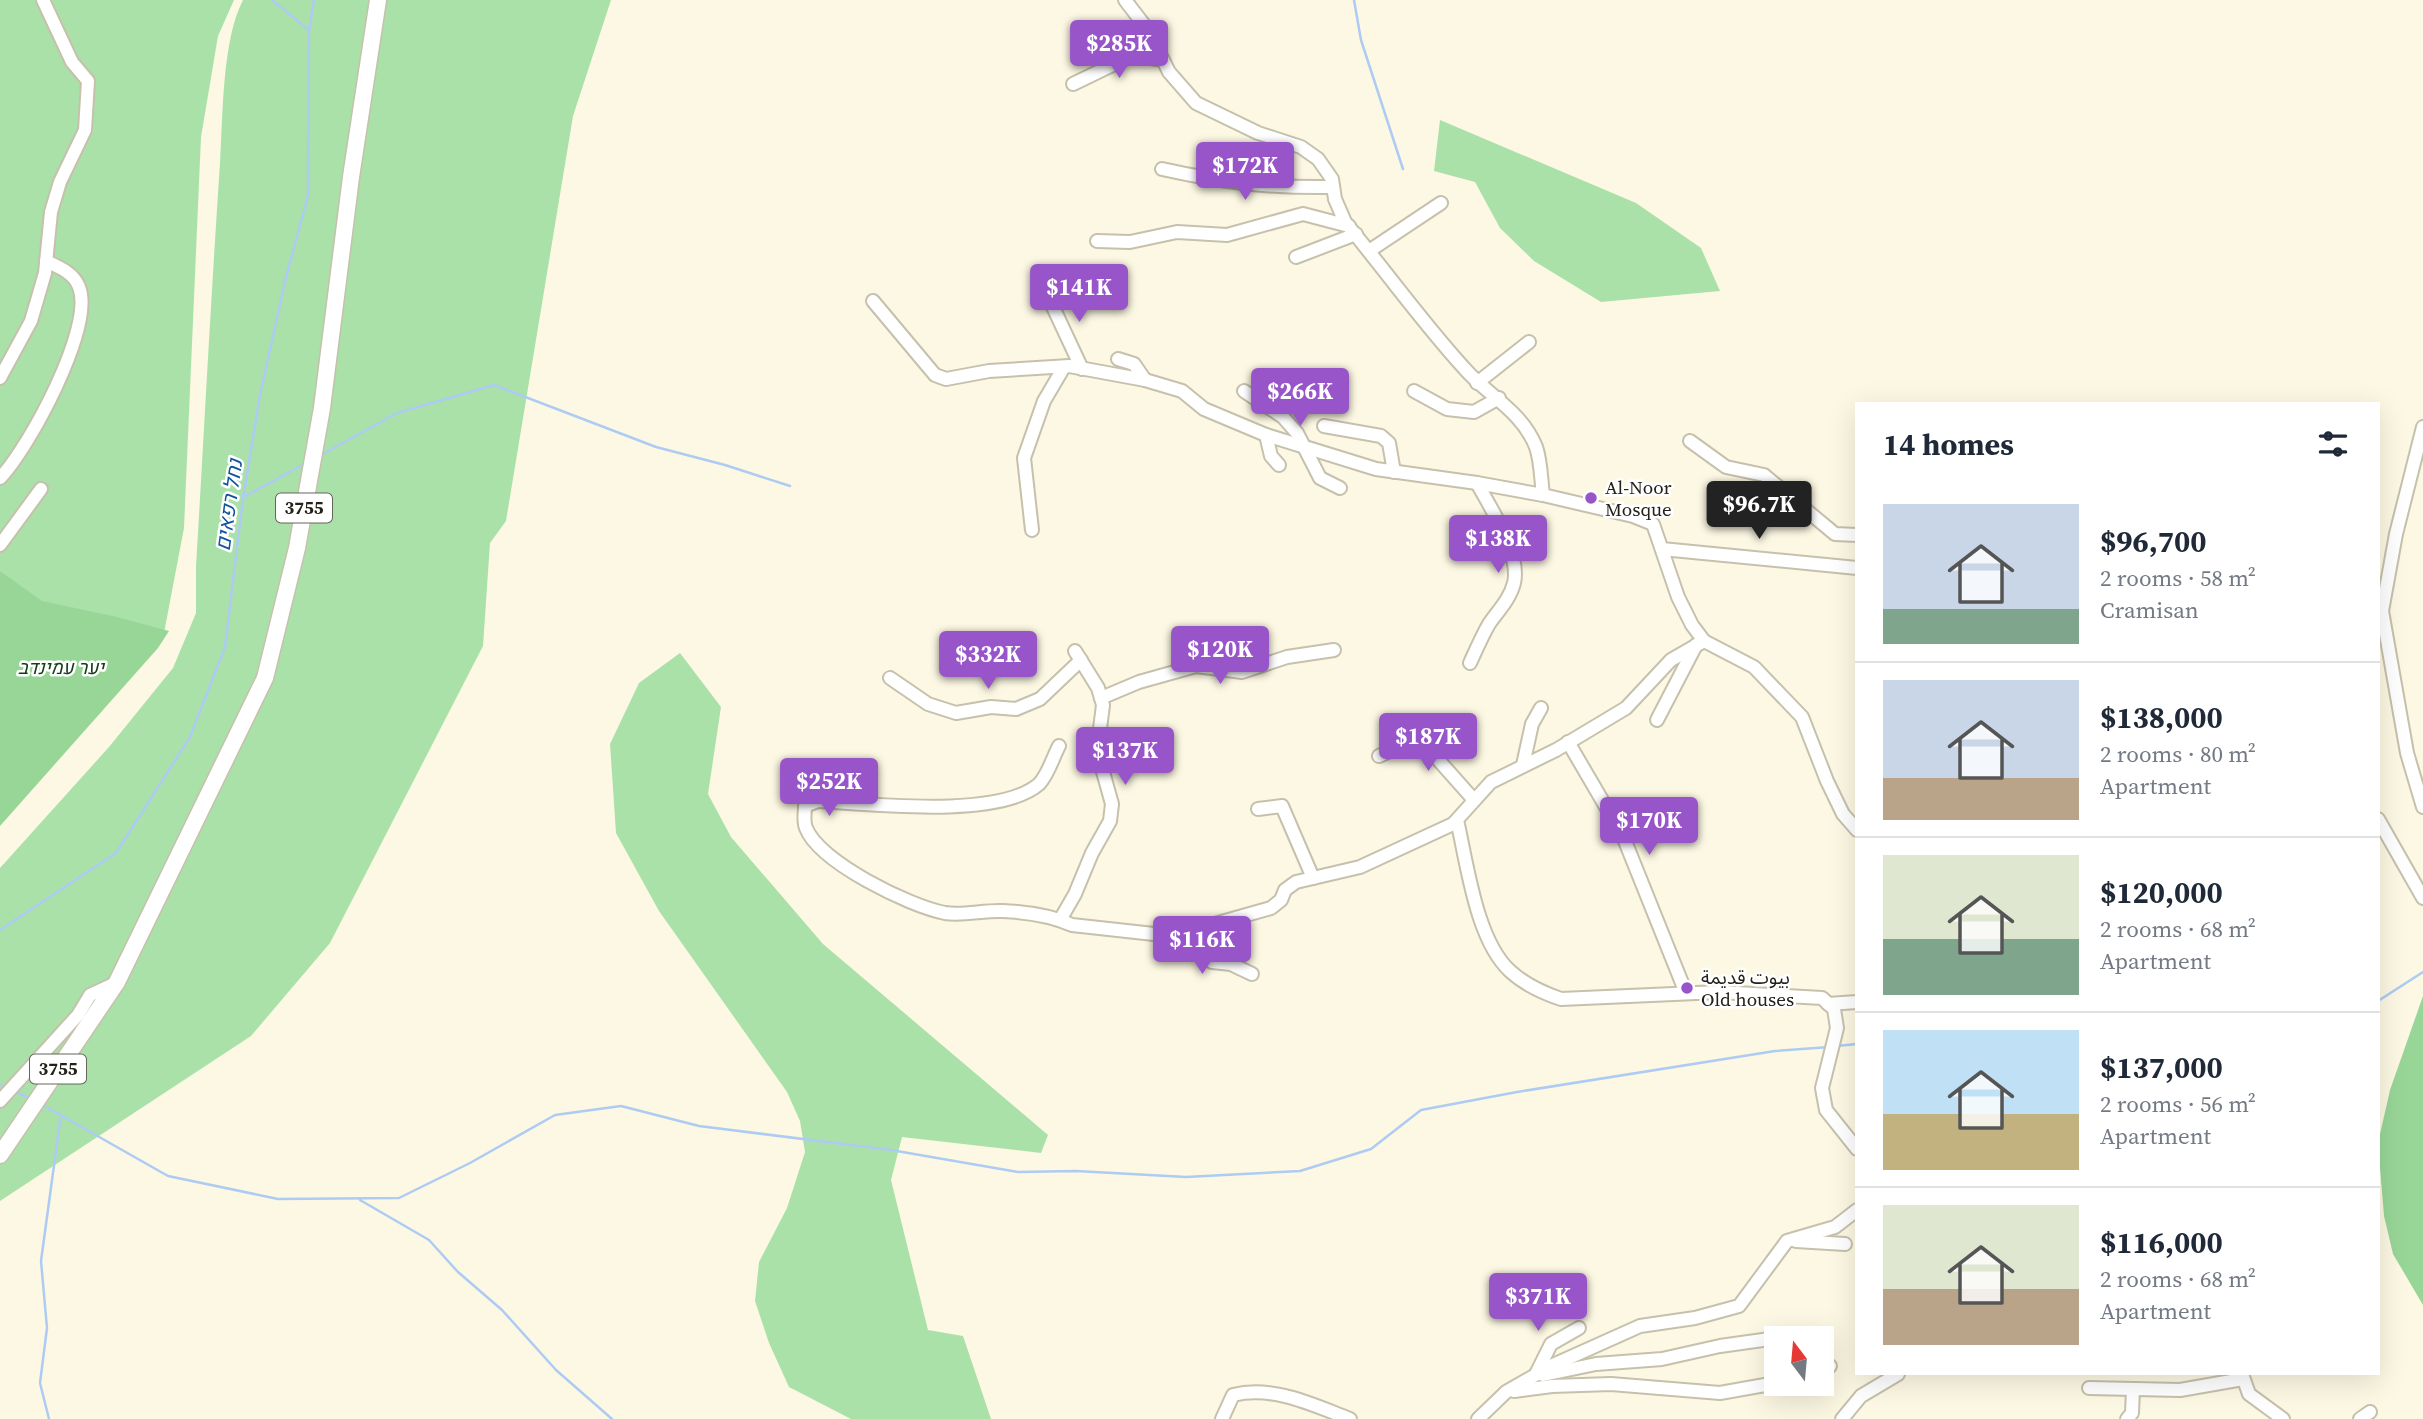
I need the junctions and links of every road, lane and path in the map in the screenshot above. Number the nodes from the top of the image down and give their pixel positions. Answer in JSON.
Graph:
{"nodes":[{"id":1,"x":43,"y":0,"type":"edge"},
{"id":2,"x":378,"y":0,"type":"edge"},
{"id":3,"x":1125,"y":0,"type":"edge"},
{"id":4,"x":1163,"y":60,"type":"junction"},
{"id":5,"x":1073,"y":84,"type":"dead end"},
{"id":6,"x":1162,"y":169,"type":"dead end"},
{"id":7,"x":1333,"y":187,"type":"junction"},
{"id":8,"x":1441,"y":203,"type":"dead end"},
{"id":9,"x":1352,"y":230,"type":"junction"},
{"id":10,"x":1097,"y":241,"type":"dead end"},
{"id":11,"x":1369,"y":251,"type":"junction"},
{"id":12,"x":1296,"y":257,"type":"dead end"},
{"id":13,"x":46,"y":261,"type":"junction"},
{"id":14,"x":1047,"y":294,"type":"dead end"},
{"id":15,"x":873,"y":301,"type":"dead end"},
{"id":16,"x":1529,"y":342,"type":"dead end"},
{"id":17,"x":1118,"y":359,"type":"dead end"},
{"id":18,"x":1064,"y":367,"type":"junction"},
{"id":19,"x":1082,"y":369,"type":"junction"},
{"id":20,"x":0,"y":378,"type":"edge"},
{"id":21,"x":1145,"y":380,"type":"junction"},
{"id":22,"x":1477,"y":383,"type":"junction"},
{"id":23,"x":1244,"y":391,"type":"dead end"},
{"id":24,"x":1415,"y":391,"type":"dead end"},
{"id":25,"x":1499,"y":398,"type":"junction"},
{"id":26,"x":1324,"y":426,"type":"dead end"},
{"id":27,"x":2423,"y":427,"type":"edge"},
{"id":28,"x":1266,"y":435,"type":"junction"},
{"id":29,"x":1690,"y":441,"type":"dead end"},
{"id":30,"x":1306,"y":448,"type":"junction"},
{"id":31,"x":1279,"y":465,"type":"dead end"},
{"id":32,"x":1394,"y":472,"type":"junction"},
{"id":33,"x":0,"y":478,"type":"edge"},
{"id":34,"x":1477,"y":483,"type":"junction"},
{"id":35,"x":1340,"y":488,"type":"dead end"},
{"id":36,"x":41,"y":489,"type":"dead end"},
{"id":37,"x":1543,"y":495,"type":"junction"},
{"id":38,"x":1032,"y":530,"type":"dead end"},
{"id":39,"x":1855,"y":535,"type":"edge"},
{"id":40,"x":0,"y":545,"type":"edge"},
{"id":41,"x":1662,"y":549,"type":"junction"},
{"id":42,"x":1825,"y":567,"type":"junction"},
{"id":43,"x":1855,"y":568,"type":"edge"},
{"id":44,"x":1855,"y":576,"type":"edge"},
{"id":45,"x":1700,"y":643,"type":"junction"},
{"id":46,"x":1334,"y":650,"type":"dead end"},
{"id":47,"x":1471,"y":663,"type":"dead end"},
{"id":48,"x":890,"y":678,"type":"dead end"},
{"id":49,"x":1101,"y":698,"type":"junction"},
{"id":50,"x":1541,"y":708,"type":"dead end"},
{"id":51,"x":1657,"y":720,"type":"dead end"},
{"id":52,"x":1567,"y":742,"type":"junction"},
{"id":53,"x":1059,"y":746,"type":"dead end"},
{"id":54,"x":1380,"y":756,"type":"dead end"},
{"id":55,"x":1523,"y":765,"type":"junction"},
{"id":56,"x":1474,"y":800,"type":"junction"},
{"id":57,"x":2423,"y":807,"type":"edge"},
{"id":58,"x":1258,"y":809,"type":"dead end"},
{"id":59,"x":1457,"y":820,"type":"junction"},
{"id":60,"x":2380,"y":823,"type":"edge"},
{"id":61,"x":1855,"y":828,"type":"edge"},
{"id":62,"x":1314,"y":878,"type":"junction"},
{"id":63,"x":2423,"y":898,"type":"edge"},
{"id":64,"x":1060,"y":920,"type":"junction"},
{"id":65,"x":1172,"y":936,"type":"junction"},
{"id":66,"x":1252,"y":974,"type":"dead end"},
{"id":67,"x":117,"y":982,"type":"junction"},
{"id":68,"x":1686,"y":993,"type":"junction"},
{"id":69,"x":1855,"y":1002,"type":"edge"},
{"id":70,"x":1828,"y":1004,"type":"junction"},
{"id":71,"x":0,"y":1101,"type":"edge"},
{"id":72,"x":1855,"y":1146,"type":"edge"},
{"id":73,"x":0,"y":1155,"type":"edge"},
{"id":74,"x":1855,"y":1212,"type":"edge"},
{"id":75,"x":1787,"y":1241,"type":"junction"},
{"id":76,"x":1845,"y":1244,"type":"dead end"},
{"id":77,"x":1579,"y":1328,"type":"dead end"},
{"id":78,"x":1764,"y":1340,"type":"edge"},
{"id":79,"x":1896,"y":1375,"type":"edge"},
{"id":80,"x":1534,"y":1376,"type":"junction"},
{"id":81,"x":2243,"y":1377,"type":"edge"},
{"id":82,"x":1764,"y":1385,"type":"edge"},
{"id":83,"x":2089,"y":1388,"type":"dead end"},
{"id":84,"x":2133,"y":1389,"type":"junction"},
{"id":85,"x":1506,"y":1391,"type":"junction"},
{"id":86,"x":1322,"y":1408,"type":"junction"},
{"id":87,"x":1222,"y":1419,"type":"edge"},
{"id":88,"x":1312,"y":1419,"type":"edge"},
{"id":89,"x":1350,"y":1419,"type":"edge"},
{"id":90,"x":1478,"y":1419,"type":"edge"},
{"id":91,"x":1842,"y":1419,"type":"edge"},
{"id":92,"x":2127,"y":1419,"type":"edge"},
{"id":93,"x":2283,"y":1419,"type":"edge"}],
"edges":[{"from":1,"to":13,"type":"street"},
{"from":2,"to":67,"type":"main road","number":"3755"},
{"from":3,"to":4,"type":"street"},
{"from":4,"to":5,"type":"street"},
{"from":4,"to":7,"type":"street"},
{"from":6,"to":7,"type":"street"},
{"from":7,"to":9,"type":"street"},
{"from":8,"to":11,"type":"street"},
{"from":9,"to":10,"type":"street"},
{"from":9,"to":11,"type":"street"},
{"from":9,"to":12,"type":"street"},
{"from":11,"to":22,"type":"street"},
{"from":13,"to":20,"type":"street"},
{"from":13,"to":33,"type":"street"},
{"from":14,"to":19,"type":"street"},
{"from":15,"to":18,"type":"street"},
{"from":16,"to":22,"type":"street"},
{"from":17,"to":21,"type":"street"},
{"from":18,"to":19,"type":"street"},
{"from":18,"to":38,"type":"street"},
{"from":19,"to":21,"type":"street"},
{"from":21,"to":28,"type":"street"},
{"from":22,"to":25,"type":"street"},
{"from":23,"to":30,"type":"street"},
{"from":24,"to":25,"type":"street"},
{"from":25,"to":37,"type":"street"},
{"from":26,"to":32,"type":"street"},
{"from":27,"to":57,"type":"street"},
{"from":28,"to":30,"type":"street"},
{"from":28,"to":31,"type":"street"},
{"from":29,"to":39,"type":"street"},
{"from":30,"to":32,"type":"street"},
{"from":30,"to":35,"type":"street"},
{"from":32,"to":34,"type":"street"},
{"from":34,"to":37,"type":"street"},
{"from":34,"to":47,"type":"street"},
{"from":36,"to":40,"type":"street"},
{"from":37,"to":41,"type":"street"},
{"from":41,"to":42,"type":"street"},
{"from":41,"to":45,"type":"street"},
{"from":42,"to":43,"type":"street"},
{"from":42,"to":44,"type":"street"},
{"from":45,"to":51,"type":"street"},
{"from":45,"to":52,"type":"street"},
{"from":45,"to":61,"type":"street"},
{"from":46,"to":49,"type":"street"},
{"from":48,"to":49,"type":"street"},
{"from":49,"to":64,"type":"street"},
{"from":50,"to":55,"type":"street"},
{"from":52,"to":55,"type":"street"},
{"from":52,"to":68,"type":"street"},
{"from":53,"to":64,"type":"street"},
{"from":54,"to":56,"type":"street"},
{"from":55,"to":56,"type":"street"},
{"from":56,"to":59,"type":"street"},
{"from":58,"to":62,"type":"street"},
{"from":59,"to":62,"type":"street"},
{"from":59,"to":68,"type":"street"},
{"from":60,"to":63,"type":"street"},
{"from":62,"to":65,"type":"street"},
{"from":64,"to":65,"type":"street"},
{"from":65,"to":66,"type":"street"},
{"from":67,"to":71,"type":"street"},
{"from":67,"to":73,"type":"main road","number":"3755"},
{"from":68,"to":70,"type":"street"},
{"from":69,"to":70,"type":"street"},
{"from":70,"to":72,"type":"street"},
{"from":74,"to":75,"type":"street"},
{"from":75,"to":76,"type":"street"},
{"from":75,"to":80,"type":"street"},
{"from":77,"to":80,"type":"street"},
{"from":78,"to":80,"type":"street"},
{"from":79,"to":91,"type":"street"},
{"from":80,"to":85,"type":"street"},
{"from":81,"to":84,"type":"street"},
{"from":81,"to":93,"type":"street"},
{"from":82,"to":85,"type":"street"},
{"from":83,"to":84,"type":"street"},
{"from":84,"to":92,"type":"street"},
{"from":85,"to":90,"type":"street"},
{"from":86,"to":87,"type":"street"},
{"from":86,"to":88,"type":"street"},
{"from":86,"to":89,"type":"street"}]}
